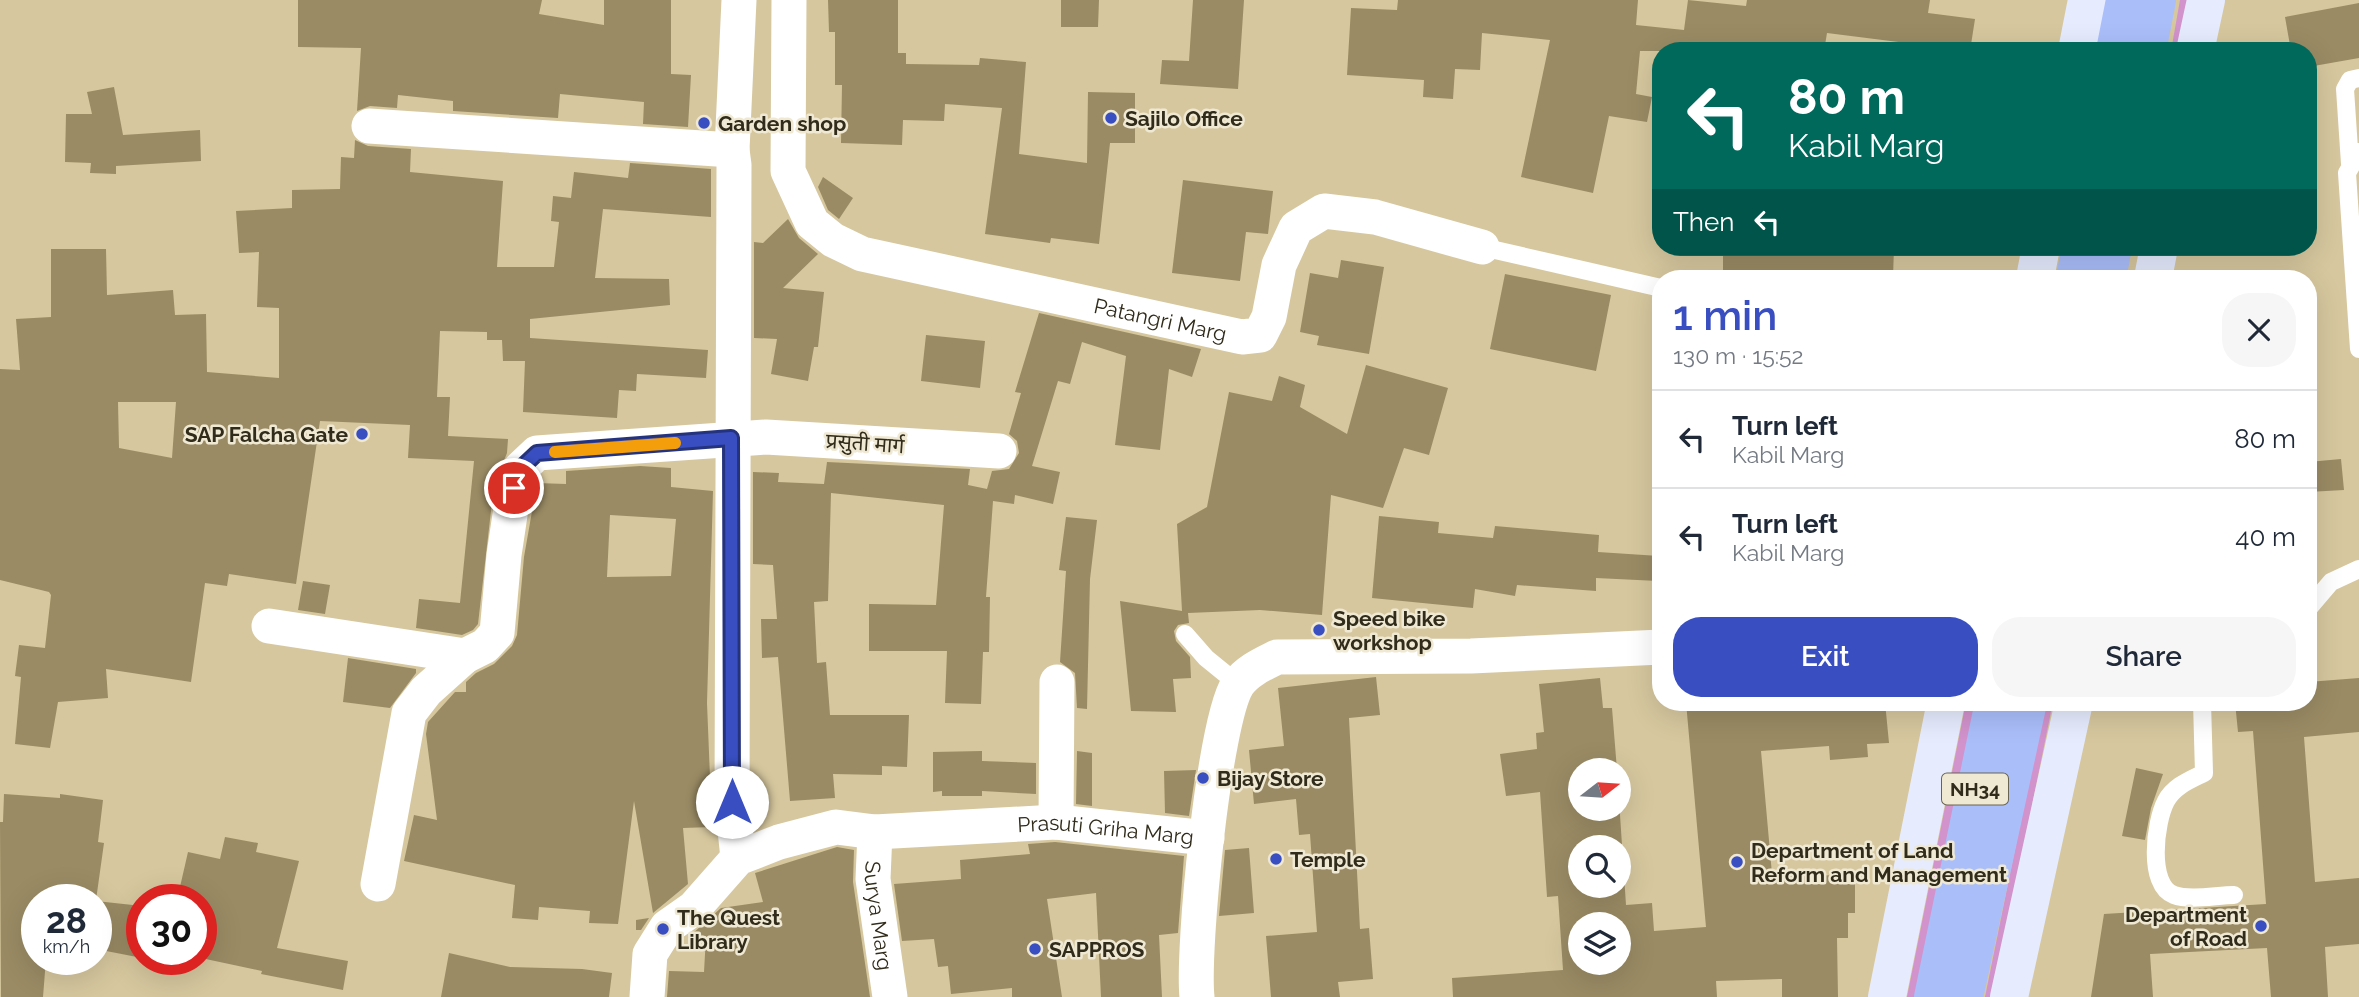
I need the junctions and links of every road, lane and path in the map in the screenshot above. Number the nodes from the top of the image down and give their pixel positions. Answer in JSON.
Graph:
{"nodes":[{"id":1,"x":739,"y":0,"type":"edge"},
{"id":2,"x":789,"y":0,"type":"edge"},
{"id":3,"x":2073,"y":0,"type":"edge"},
{"id":4,"x":2087,"y":0,"type":"edge"},
{"id":5,"x":2125,"y":0,"type":"edge"},
{"id":6,"x":2157,"y":0,"type":"edge"},
{"id":7,"x":2206,"y":0,"type":"edge"},
{"id":8,"x":2065,"y":42,"type":"edge"},
{"id":9,"x":2079,"y":42,"type":"edge"},
{"id":10,"x":2117,"y":42,"type":"edge"},
{"id":11,"x":2149,"y":42,"type":"edge"},
{"id":12,"x":2197,"y":42,"type":"edge"},
{"id":13,"x":2359,"y":78,"type":"edge"},
{"id":14,"x":369,"y":126,"type":"dead end"},
{"id":15,"x":732,"y":150,"type":"junction"},
{"id":16,"x":2354,"y":158,"type":"edge"},
{"id":17,"x":1482,"y":247,"type":"joint"},
{"id":18,"x":1652,"y":286,"type":"edge"},
{"id":19,"x":2359,"y":349,"type":"edge"},
{"id":20,"x":731,"y":438,"type":"junction"},
{"id":21,"x":999,"y":452,"type":"dead end"},
{"id":22,"x":2359,"y":569,"type":"edge"},
{"id":23,"x":2317,"y":598,"type":"edge"},
{"id":24,"x":269,"y":626,"type":"dead end"},
{"id":25,"x":1185,"y":634,"type":"dead end"},
{"id":26,"x":1652,"y":647,"type":"edge"},
{"id":27,"x":465,"y":656,"type":"junction"},
{"id":28,"x":1057,"y":682,"type":"dead end"},
{"id":29,"x":1238,"y":684,"type":"junction"},
{"id":30,"x":1944,"y":711,"type":"edge"},
{"id":31,"x":1992,"y":711,"type":"edge"},
{"id":32,"x":2026,"y":711,"type":"edge"},
{"id":33,"x":2072,"y":711,"type":"edge"},
{"id":34,"x":2202,"y":711,"type":"edge"},
{"id":35,"x":1056,"y":822,"type":"junction"},
{"id":36,"x":875,"y":832,"type":"junction"},
{"id":37,"x":1207,"y":838,"type":"junction"},
{"id":38,"x":738,"y":858,"type":"junction"},
{"id":39,"x":378,"y":884,"type":"dead end"},
{"id":40,"x":2234,"y":895,"type":"dead end"},
{"id":41,"x":647,"y":997,"type":"edge"},
{"id":42,"x":890,"y":997,"type":"edge"},
{"id":43,"x":1197,"y":997,"type":"edge"},
{"id":44,"x":1887,"y":997,"type":"edge"},
{"id":45,"x":1933,"y":997,"type":"edge"},
{"id":46,"x":1964,"y":997,"type":"edge"},
{"id":47,"x":2008,"y":997,"type":"edge"}],
"edges":[{"from":1,"to":15,"type":"street"},
{"from":2,"to":17,"type":"street","name":"Patangri Marg"},
{"from":3,"to":8,"type":"lane"},
{"from":4,"to":9,"type":"street"},
{"from":5,"to":10,"type":"highway"},
{"from":6,"to":11,"type":"highway"},
{"from":7,"to":12,"type":"street"},
{"from":13,"to":16,"type":"lane"},
{"from":14,"to":15,"type":"street"},
{"from":15,"to":20,"type":"street"},
{"from":16,"to":19,"type":"lane"},
{"from":17,"to":18,"type":"lane","name":"Patangri Marg"},
{"from":20,"to":21,"type":"street","name":"प्रसुती मार्ग"},
{"from":20,"to":27,"type":"street","name":"प्रसुती मार्ग"},
{"from":20,"to":38,"type":"street"},
{"from":22,"to":23,"type":"lane"},
{"from":24,"to":27,"type":"street"},
{"from":25,"to":29,"type":"lane"},
{"from":26,"to":29,"type":"street"},
{"from":27,"to":39,"type":"street"},
{"from":28,"to":35,"type":"street"},
{"from":29,"to":37,"type":"street","name":"Prasuti Griha Marg"},
{"from":30,"to":44,"type":"street"},
{"from":31,"to":45,"type":"highway","number":"NH34"},
{"from":32,"to":46,"type":"highway","number":"NH34"},
{"from":33,"to":47,"type":"street"},
{"from":34,"to":40,"type":"lane"},
{"from":35,"to":36,"type":"street","name":"Prasuti Griha Marg"},
{"from":35,"to":37,"type":"street","name":"Prasuti Griha Marg"},
{"from":36,"to":38,"type":"street","name":"Prasuti Griha Marg"},
{"from":36,"to":42,"type":"street","name":"Surya Marg"},
{"from":37,"to":43,"type":"street"},
{"from":38,"to":41,"type":"street"}]}
